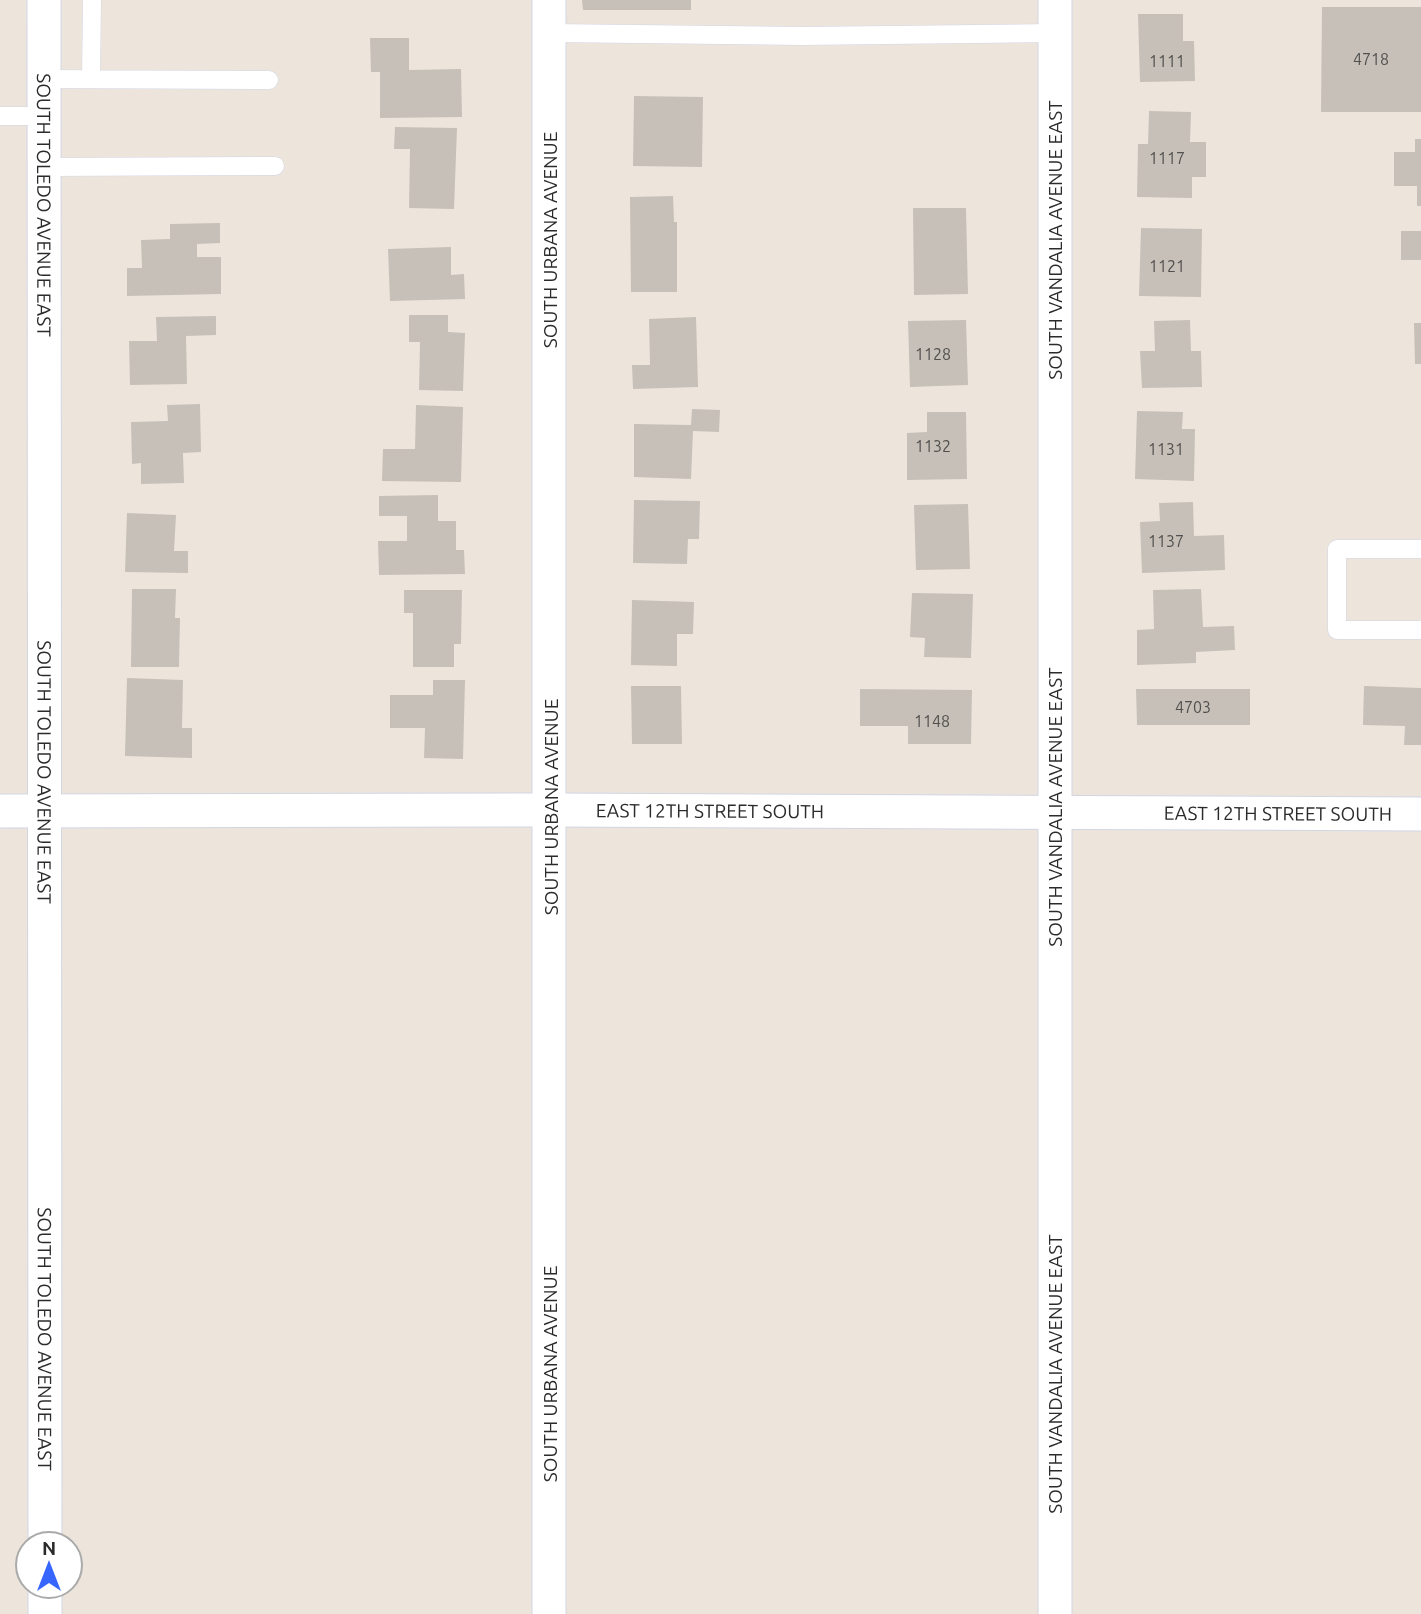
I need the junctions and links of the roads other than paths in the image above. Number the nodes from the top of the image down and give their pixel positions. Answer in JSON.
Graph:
{"nodes":[{"id":1,"x":44,"y":0,"type":"edge"},
{"id":2,"x":92,"y":0,"type":"edge"},
{"id":3,"x":549,"y":0,"type":"edge"},
{"id":4,"x":1055,"y":0,"type":"edge"},
{"id":5,"x":550,"y":33,"type":"junction"},
{"id":6,"x":1055,"y":33,"type":"junction"},
{"id":7,"x":91,"y":78,"type":"junction"},
{"id":8,"x":43,"y":79,"type":"junction"},
{"id":9,"x":269,"y":80,"type":"dead end"},
{"id":10,"x":0,"y":116,"type":"edge"},
{"id":11,"x":44,"y":116,"type":"junction"},
{"id":12,"x":275,"y":166,"type":"dead end"},
{"id":13,"x":44,"y":167,"type":"junction"},
{"id":14,"x":1421,"y":549,"type":"edge"},
{"id":15,"x":1421,"y":630,"type":"edge"},
{"id":16,"x":551,"y":810,"type":"junction"},
{"id":17,"x":0,"y":811,"type":"edge"},
{"id":18,"x":45,"y":811,"type":"junction"},
{"id":19,"x":1055,"y":813,"type":"junction"},
{"id":20,"x":1421,"y":814,"type":"edge"},
{"id":21,"x":45,"y":1530,"type":"edge"},
{"id":22,"x":549,"y":1614,"type":"edge"},
{"id":23,"x":1055,"y":1614,"type":"edge"}],
"edges":[{"from":1,"to":8,"type":"street","name":"SOUTH TOLEDO AVENUE EAST"},
{"from":2,"to":7,"type":"lane"},
{"from":3,"to":5,"type":"street","name":"SOUTH URBANA AVENUE"},
{"from":4,"to":6,"type":"street","name":"SOUTH VANDALIA AVENUE EAST"},
{"from":5,"to":6,"type":"lane"},
{"from":5,"to":16,"type":"street","name":"SOUTH URBANA AVENUE"},
{"from":6,"to":19,"type":"street","name":"SOUTH VANDALIA AVENUE EAST"},
{"from":7,"to":8,"type":"lane"},
{"from":7,"to":9,"type":"lane"},
{"from":8,"to":11,"type":"street","name":"SOUTH TOLEDO AVENUE EAST"},
{"from":10,"to":11,"type":"lane"},
{"from":11,"to":13,"type":"street","name":"SOUTH TOLEDO AVENUE EAST"},
{"from":12,"to":13,"type":"lane"},
{"from":13,"to":18,"type":"street","name":"SOUTH TOLEDO AVENUE EAST"},
{"from":14,"to":15,"type":"lane"},
{"from":16,"to":18,"type":"street","name":"EAST 12TH STREET SOUTH"},
{"from":16,"to":19,"type":"street","name":"EAST 12TH STREET SOUTH"},
{"from":16,"to":22,"type":"street","name":"SOUTH URBANA AVENUE"},
{"from":17,"to":18,"type":"street","name":"EAST 12TH STREET SOUTH"},
{"from":18,"to":21,"type":"street","name":"SOUTH TOLEDO AVENUE EAST"},
{"from":19,"to":20,"type":"street","name":"EAST 12TH STREET SOUTH"},
{"from":19,"to":23,"type":"street","name":"SOUTH VANDALIA AVENUE EAST"}]}
